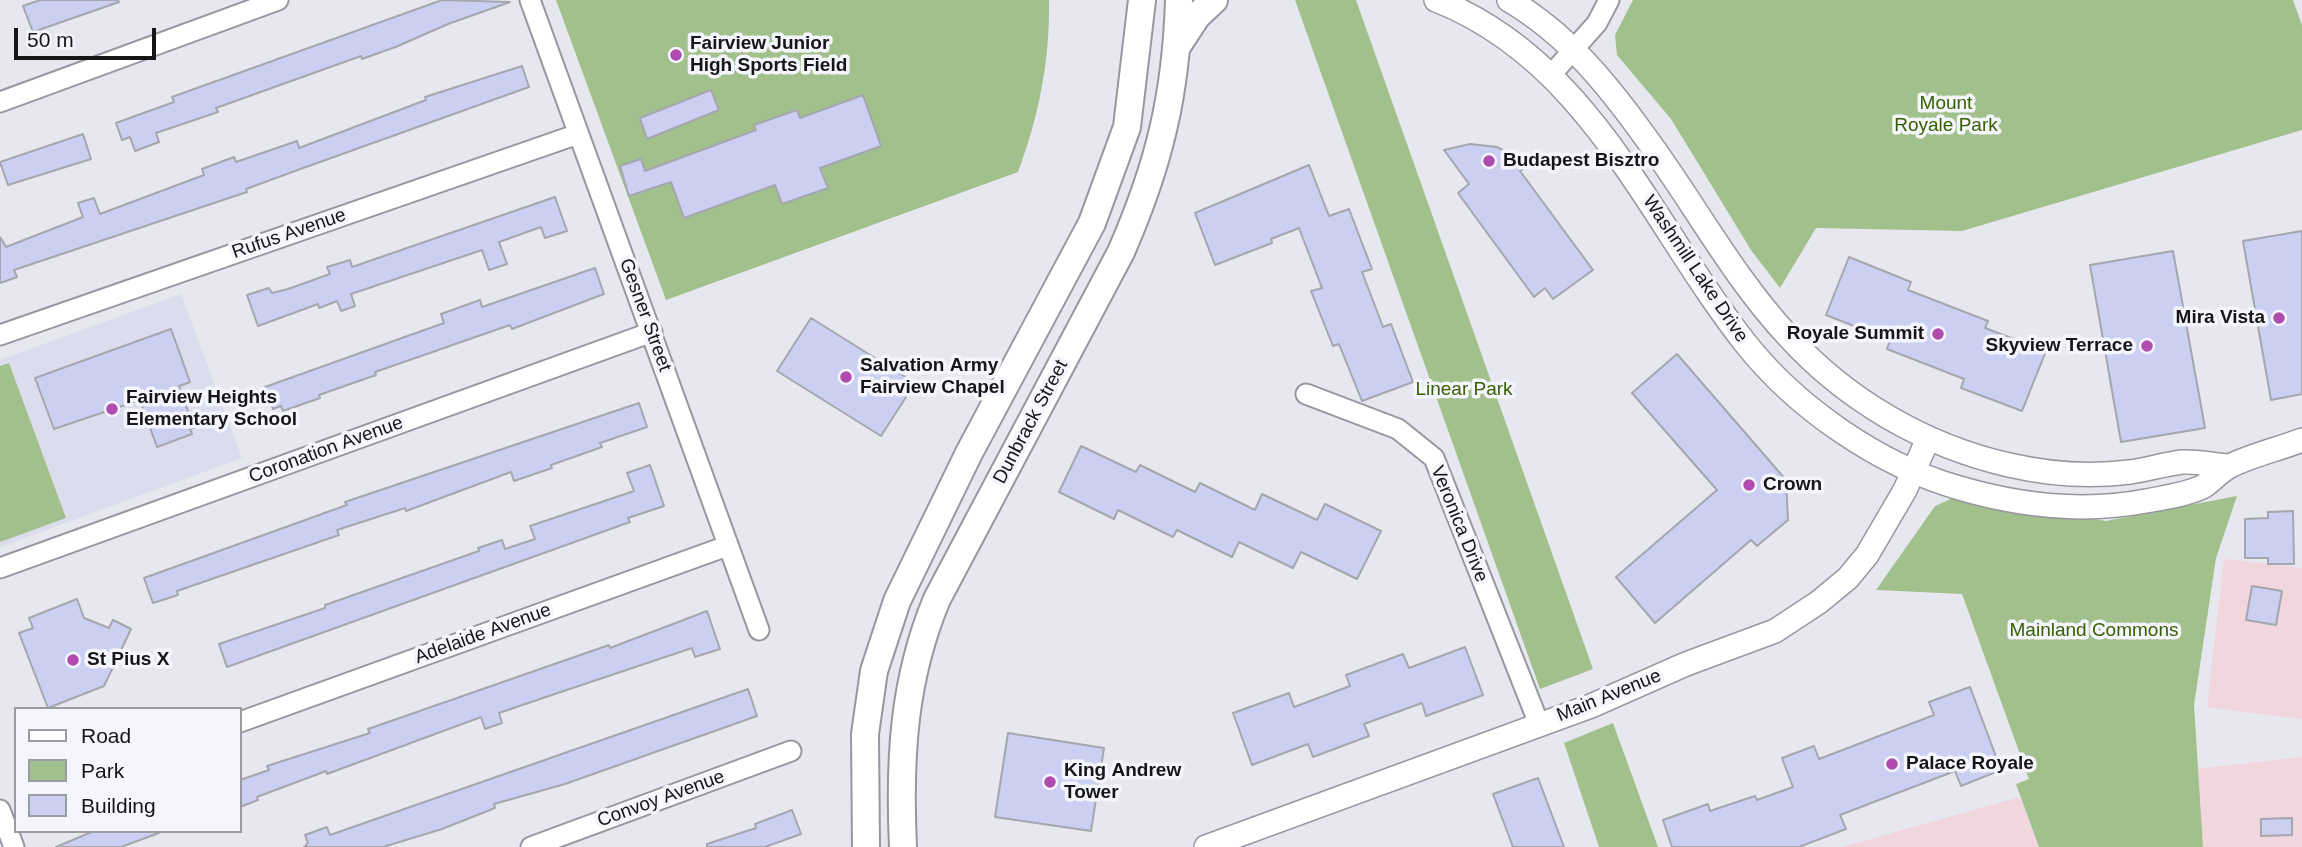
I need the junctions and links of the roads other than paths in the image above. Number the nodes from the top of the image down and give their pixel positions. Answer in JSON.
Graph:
{"nodes":[{"id":1,"x":278,"y":0,"type":"edge"},
{"id":2,"x":530,"y":0,"type":"edge"},
{"id":3,"x":1142,"y":0,"type":"edge"},
{"id":4,"x":1179,"y":0,"type":"edge"},
{"id":5,"x":1214,"y":0,"type":"edge"},
{"id":6,"x":1436,"y":0,"type":"edge"},
{"id":7,"x":1509,"y":0,"type":"edge"},
{"id":8,"x":1609,"y":0,"type":"edge"},
{"id":9,"x":1178,"y":45,"type":"junction"},
{"id":10,"x":1574,"y":50,"type":"junction"},
{"id":11,"x":1551,"y":75,"type":"junction"},
{"id":12,"x":0,"y":102,"type":"edge"},
{"id":13,"x":578,"y":134,"type":"junction"},
{"id":14,"x":652,"y":332,"type":"junction"},
{"id":15,"x":0,"y":335,"type":"edge"},
{"id":16,"x":1306,"y":394,"type":"dead end"},
{"id":17,"x":1928,"y":439,"type":"junction"},
{"id":18,"x":2302,"y":440,"type":"edge"},
{"id":19,"x":2229,"y":466,"type":"junction"},
{"id":20,"x":1914,"y":472,"type":"junction"},
{"id":21,"x":727,"y":546,"type":"junction"},
{"id":22,"x":0,"y":568,"type":"edge"},
{"id":23,"x":759,"y":630,"type":"dead end"},
{"id":24,"x":242,"y":721,"type":"edge"},
{"id":25,"x":1539,"y":724,"type":"junction"},
{"id":26,"x":791,"y":751,"type":"dead end"},
{"id":27,"x":0,"y":809,"type":"edge"},
{"id":28,"x":14,"y":847,"type":"edge"},
{"id":29,"x":531,"y":847,"type":"edge"},
{"id":30,"x":866,"y":847,"type":"edge"},
{"id":31,"x":903,"y":847,"type":"edge"},
{"id":32,"x":1208,"y":847,"type":"edge"}],
"edges":[{"from":1,"to":12,"type":"street"},
{"from":2,"to":13,"type":"street","name":"Gesner Street"},
{"from":3,"to":30,"type":"main road","name":"Dunbrack Street"},
{"from":4,"to":9,"type":"main road","name":"Dunbrack Street"},
{"from":5,"to":9,"type":"main road"},
{"from":6,"to":11,"type":"street","name":"Washmill Lake Drive"},
{"from":7,"to":10,"type":"street","name":"Washmill Lake Drive"},
{"from":8,"to":10,"type":"street"},
{"from":9,"to":31,"type":"main road","name":"Dunbrack Street"},
{"from":10,"to":11,"type":"street"},
{"from":10,"to":17,"type":"street","name":"Washmill Lake Drive"},
{"from":11,"to":20,"type":"street","name":"Washmill Lake Drive"},
{"from":13,"to":14,"type":"street","name":"Gesner Street"},
{"from":13,"to":15,"type":"street","name":"Rufus Avenue"},
{"from":14,"to":21,"type":"street","name":"Gesner Street"},
{"from":14,"to":22,"type":"street","name":"Coronation Avenue"},
{"from":16,"to":25,"type":"street","name":"Veronica Drive"},
{"from":17,"to":19,"type":"street","name":"Washmill Lake Drive"},
{"from":17,"to":20,"type":"street","name":"Main Avenue"},
{"from":18,"to":19,"type":"street","name":"Washmill Lake Drive"},
{"from":19,"to":20,"type":"street","name":"Washmill Lake Drive"},
{"from":20,"to":25,"type":"street","name":"Main Avenue"},
{"from":21,"to":23,"type":"street","name":"Gesner Street"},
{"from":21,"to":24,"type":"street","name":"Adelaide Avenue"},
{"from":25,"to":32,"type":"street","name":"Main Avenue"},
{"from":26,"to":29,"type":"street","name":"Convoy Avenue"},
{"from":27,"to":28,"type":"street"}]}
